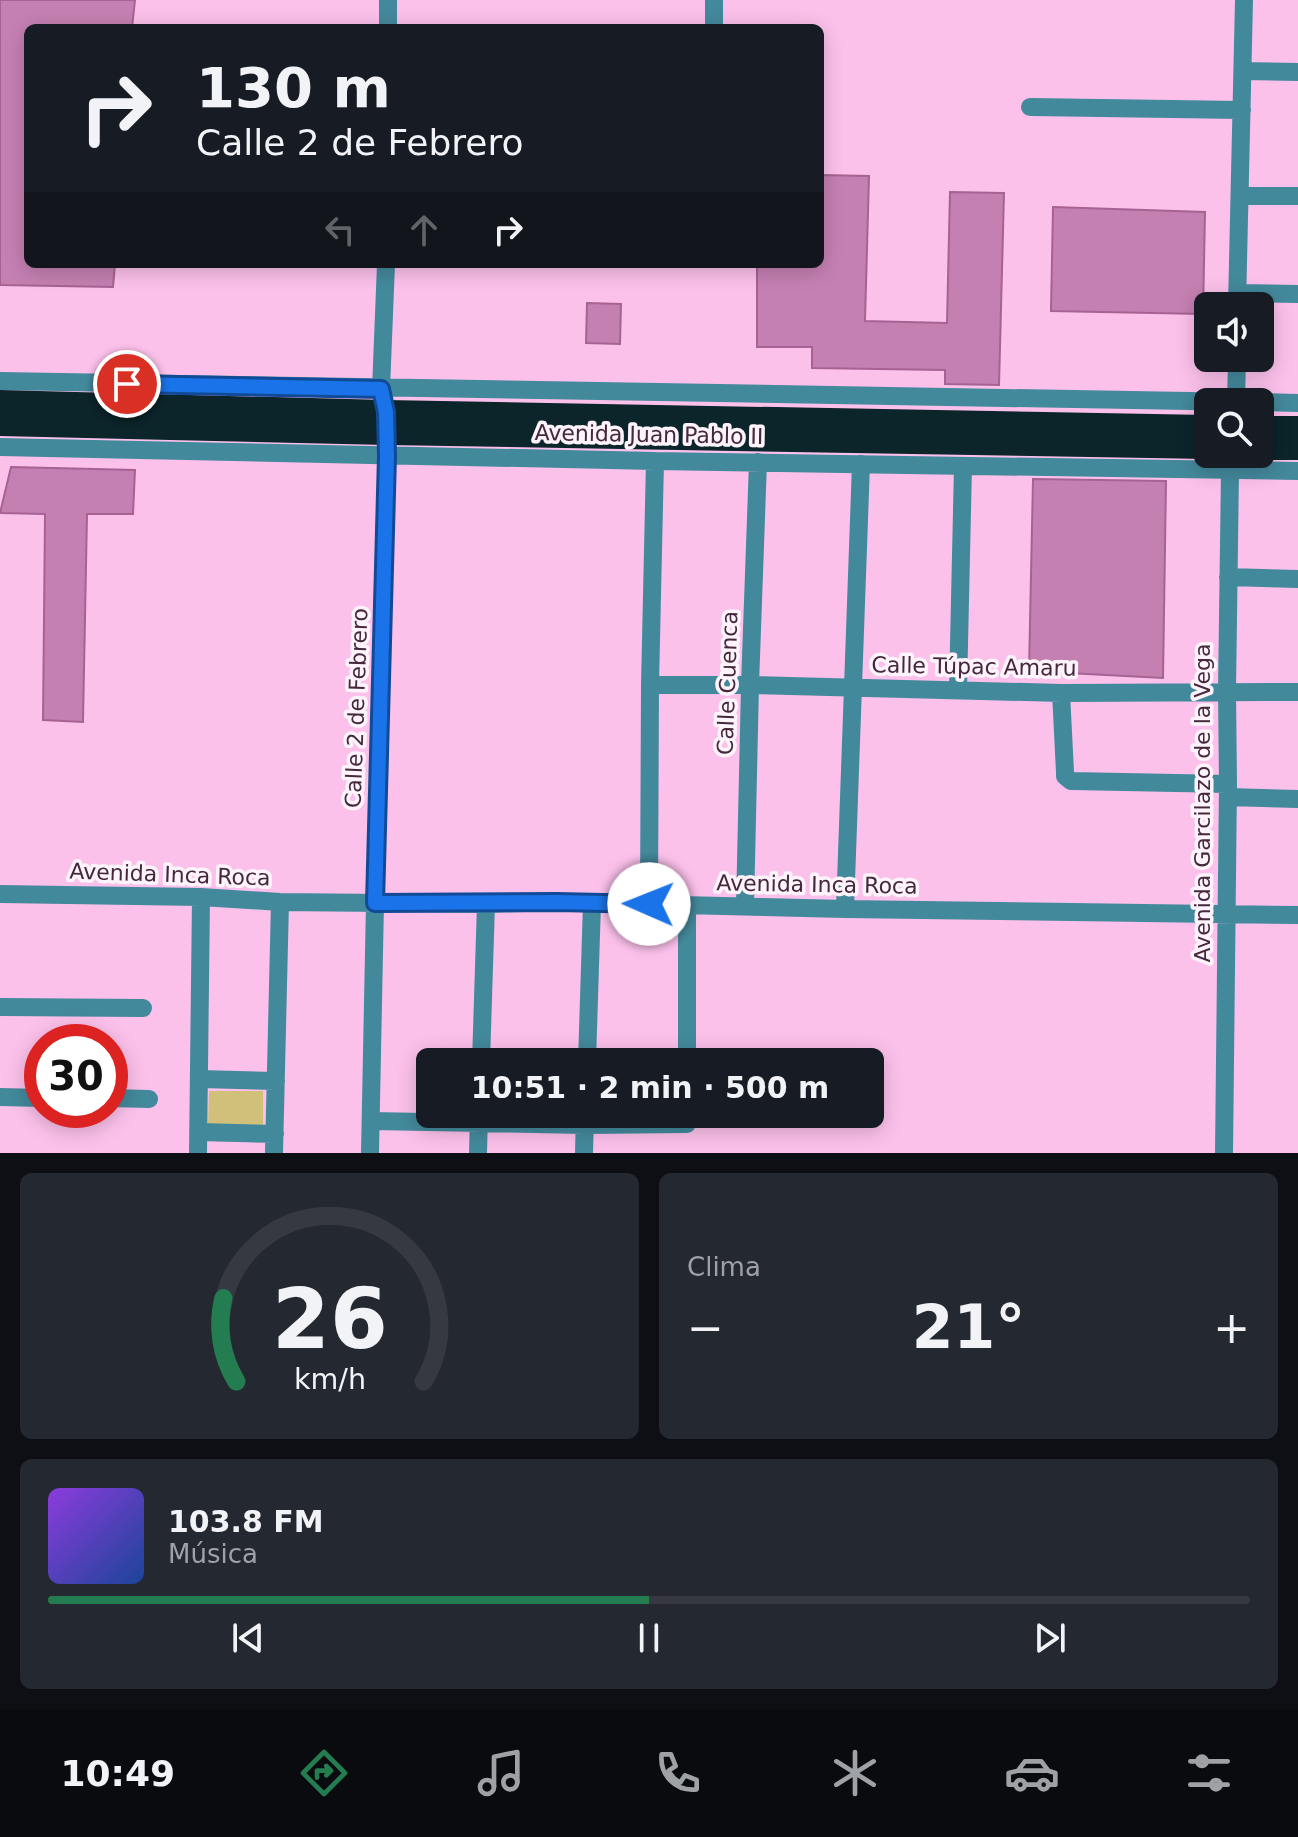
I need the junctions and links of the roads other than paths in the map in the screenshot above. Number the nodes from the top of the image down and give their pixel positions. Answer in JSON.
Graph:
{"nodes":[{"id":1,"x":388,"y":0,"type":"edge"},
{"id":2,"x":714,"y":0,"type":"edge"},
{"id":3,"x":1244,"y":0,"type":"edge"},
{"id":4,"x":388,"y":24,"type":"edge"},
{"id":5,"x":714,"y":24,"type":"edge"},
{"id":6,"x":1243,"y":71,"type":"junction"},
{"id":7,"x":1298,"y":72,"type":"edge"},
{"id":8,"x":1030,"y":107,"type":"dead end"},
{"id":9,"x":1242,"y":110,"type":"junction"},
{"id":10,"x":1240,"y":196,"type":"junction"},
{"id":11,"x":1298,"y":196,"type":"edge"},
{"id":12,"x":386,"y":268,"type":"edge"},
{"id":13,"x":1237,"y":292,"type":"edge"},
{"id":14,"x":1298,"y":294,"type":"edge"},
{"id":15,"x":1274,"y":296,"type":"edge"},
{"id":16,"x":0,"y":381,"type":"edge"},
{"id":17,"x":0,"y":402,"type":"edge"},
{"id":18,"x":1274,"y":402,"type":"edge"},
{"id":19,"x":1194,"y":403,"type":"edge"},
{"id":20,"x":1298,"y":403,"type":"edge"},
{"id":21,"x":385,"y":422,"type":"junction"},
{"id":22,"x":0,"y":424,"type":"edge"},
{"id":23,"x":1194,"y":427,"type":"edge"},
{"id":24,"x":1274,"y":428,"type":"edge"},
{"id":25,"x":1298,"y":428,"type":"edge"},
{"id":26,"x":0,"y":447,"type":"edge"},
{"id":27,"x":1194,"y":447,"type":"edge"},
{"id":28,"x":1274,"y":448,"type":"edge"},
{"id":29,"x":1298,"y":448,"type":"edge"},
{"id":30,"x":655,"y":461,"type":"junction"},
{"id":31,"x":758,"y":462,"type":"junction"},
{"id":32,"x":1194,"y":463,"type":"edge"},
{"id":33,"x":861,"y":464,"type":"junction"},
{"id":34,"x":963,"y":466,"type":"junction"},
{"id":35,"x":1232,"y":468,"type":"edge"},
{"id":36,"x":1274,"y":468,"type":"edge"},
{"id":37,"x":1298,"y":471,"type":"edge"},
{"id":38,"x":1228,"y":577,"type":"junction"},
{"id":39,"x":1298,"y":579,"type":"edge"},
{"id":40,"x":650,"y":685,"type":"junction"},
{"id":41,"x":750,"y":685,"type":"junction"},
{"id":42,"x":854,"y":688,"type":"junction"},
{"id":43,"x":958,"y":689,"type":"junction"},
{"id":44,"x":1227,"y":691,"type":"junction"},
{"id":45,"x":1298,"y":692,"type":"edge"},
{"id":46,"x":1061,"y":693,"type":"junction"},
{"id":47,"x":1228,"y":791,"type":"junction"},
{"id":48,"x":1298,"y":799,"type":"edge"},
{"id":49,"x":0,"y":894,"type":"edge"},
{"id":50,"x":201,"y":897,"type":"junction"},
{"id":51,"x":280,"y":902,"type":"junction"},
{"id":52,"x":375,"y":903,"type":"junction"},
{"id":53,"x":592,"y":903,"type":"junction"},
{"id":54,"x":486,"y":904,"type":"junction"},
{"id":55,"x":649,"y":904,"type":"junction"},
{"id":56,"x":687,"y":905,"type":"junction"},
{"id":57,"x":745,"y":906,"type":"junction"},
{"id":58,"x":845,"y":909,"type":"junction"},
{"id":59,"x":1226,"y":913,"type":"junction"},
{"id":60,"x":1298,"y":915,"type":"edge"},
{"id":61,"x":0,"y":1007,"type":"edge"},
{"id":62,"x":143,"y":1008,"type":"dead end"},
{"id":63,"x":481,"y":1048,"type":"edge"},
{"id":64,"x":587,"y":1048,"type":"edge"},
{"id":65,"x":687,"y":1048,"type":"edge"},
{"id":66,"x":200,"y":1079,"type":"junction"},
{"id":67,"x":276,"y":1081,"type":"junction"},
{"id":68,"x":0,"y":1097,"type":"edge"},
{"id":69,"x":24,"y":1098,"type":"edge"},
{"id":70,"x":128,"y":1098,"type":"edge"},
{"id":71,"x":149,"y":1099,"type":"dead end"},
{"id":72,"x":416,"y":1120,"type":"edge"},
{"id":73,"x":371,"y":1121,"type":"junction"},
{"id":74,"x":479,"y":1128,"type":"edge"},
{"id":75,"x":585,"y":1128,"type":"edge"},
{"id":76,"x":199,"y":1132,"type":"junction"},
{"id":77,"x":275,"y":1134,"type":"junction"},
{"id":78,"x":198,"y":1153,"type":"edge"},
{"id":79,"x":274,"y":1153,"type":"edge"},
{"id":80,"x":370,"y":1153,"type":"edge"},
{"id":81,"x":478,"y":1153,"type":"edge"},
{"id":82,"x":584,"y":1153,"type":"edge"},
{"id":83,"x":1224,"y":1153,"type":"edge"}],
"edges":[{"from":1,"to":4,"type":"street"},
{"from":2,"to":5,"type":"street"},
{"from":3,"to":6,"type":"street"},
{"from":6,"to":7,"type":"street"},
{"from":6,"to":9,"type":"street"},
{"from":8,"to":9,"type":"street"},
{"from":9,"to":10,"type":"street"},
{"from":10,"to":11,"type":"street"},
{"from":10,"to":13,"type":"street"},
{"from":12,"to":21,"type":"street","name":"Calle 2 de Febrero"},
{"from":14,"to":15,"type":"street"},
{"from":16,"to":21,"type":"street","name":"Avenida Juan Pablo II"},
{"from":17,"to":21,"type":"highway","name":"Avenida Juan Pablo II"},
{"from":18,"to":20,"type":"street"},
{"from":19,"to":21,"type":"street","name":"Avenida Juan Pablo II"},
{"from":21,"to":22,"type":"highway","name":"Avenida Juan Pablo II"},
{"from":21,"to":23,"type":"highway","name":"Avenida Juan Pablo II"},
{"from":21,"to":26,"type":"street","name":"Avenida Juan Pablo II"},
{"from":21,"to":27,"type":"highway","name":"Avenida Juan Pablo II"},
{"from":21,"to":30,"type":"street","name":"Avenida Juan Pablo II"},
{"from":21,"to":52,"type":"street","name":"Calle 2 de Febrero"},
{"from":24,"to":25,"type":"highway"},
{"from":28,"to":29,"type":"highway"},
{"from":30,"to":31,"type":"street","name":"Avenida Juan Pablo II"},
{"from":30,"to":40,"type":"street"},
{"from":31,"to":33,"type":"street","name":"Avenida Juan Pablo II"},
{"from":31,"to":41,"type":"street","name":"Calle Cuenca"},
{"from":32,"to":34,"type":"street","name":"Avenida Juan Pablo II"},
{"from":33,"to":34,"type":"street","name":"Avenida Juan Pablo II"},
{"from":33,"to":42,"type":"street"},
{"from":34,"to":43,"type":"street"},
{"from":35,"to":38,"type":"street","name":"Avenida Garcilazo de la Vega"},
{"from":36,"to":37,"type":"street","name":"Avenida Juan Pablo II"},
{"from":38,"to":39,"type":"street"},
{"from":38,"to":44,"type":"street","name":"Avenida Garcilazo de la Vega"},
{"from":40,"to":41,"type":"street","name":"Calle Túpac Amaru"},
{"from":40,"to":55,"type":"street"},
{"from":41,"to":42,"type":"street","name":"Calle Túpac Amaru"},
{"from":41,"to":57,"type":"street","name":"Calle Cuenca"},
{"from":42,"to":43,"type":"street","name":"Calle Túpac Amaru"},
{"from":42,"to":58,"type":"street"},
{"from":43,"to":46,"type":"street","name":"Calle Túpac Amaru"},
{"from":44,"to":45,"type":"street","name":"Calle Túpac Amaru"},
{"from":44,"to":46,"type":"street","name":"Calle Túpac Amaru"},
{"from":44,"to":47,"type":"street","name":"Avenida Garcilazo de la Vega"},
{"from":46,"to":47,"type":"street"},
{"from":47,"to":48,"type":"street"},
{"from":47,"to":59,"type":"street","name":"Avenida Garcilazo de la Vega"},
{"from":49,"to":50,"type":"street","name":"Avenida Inca Roca"},
{"from":50,"to":51,"type":"street","name":"Avenida Inca Roca"},
{"from":50,"to":66,"type":"street"},
{"from":51,"to":52,"type":"street","name":"Avenida Inca Roca"},
{"from":51,"to":67,"type":"street"},
{"from":52,"to":54,"type":"street","name":"Avenida Inca Roca"},
{"from":52,"to":73,"type":"street","name":"Calle 2 de Febrero"},
{"from":53,"to":54,"type":"street","name":"Avenida Inca Roca"},
{"from":53,"to":55,"type":"street","name":"Avenida Inca Roca"},
{"from":53,"to":64,"type":"street"},
{"from":54,"to":63,"type":"street"},
{"from":55,"to":56,"type":"street","name":"Avenida Inca Roca"},
{"from":56,"to":57,"type":"street","name":"Avenida Inca Roca"},
{"from":56,"to":65,"type":"street"},
{"from":57,"to":58,"type":"street","name":"Avenida Inca Roca"},
{"from":58,"to":59,"type":"street","name":"Avenida Inca Roca"},
{"from":59,"to":60,"type":"street","name":"Avenida Inca Roca"},
{"from":59,"to":83,"type":"street","name":"Avenida Garcilazo de la Vega"},
{"from":61,"to":62,"type":"street"},
{"from":66,"to":67,"type":"street"},
{"from":66,"to":76,"type":"street"},
{"from":67,"to":77,"type":"street"},
{"from":68,"to":69,"type":"street"},
{"from":70,"to":71,"type":"street"},
{"from":72,"to":73,"type":"street"},
{"from":73,"to":80,"type":"street","name":"Calle 2 de Febrero"},
{"from":74,"to":81,"type":"street"},
{"from":75,"to":82,"type":"street"},
{"from":76,"to":77,"type":"street"},
{"from":76,"to":78,"type":"street"},
{"from":77,"to":79,"type":"street"}]}
